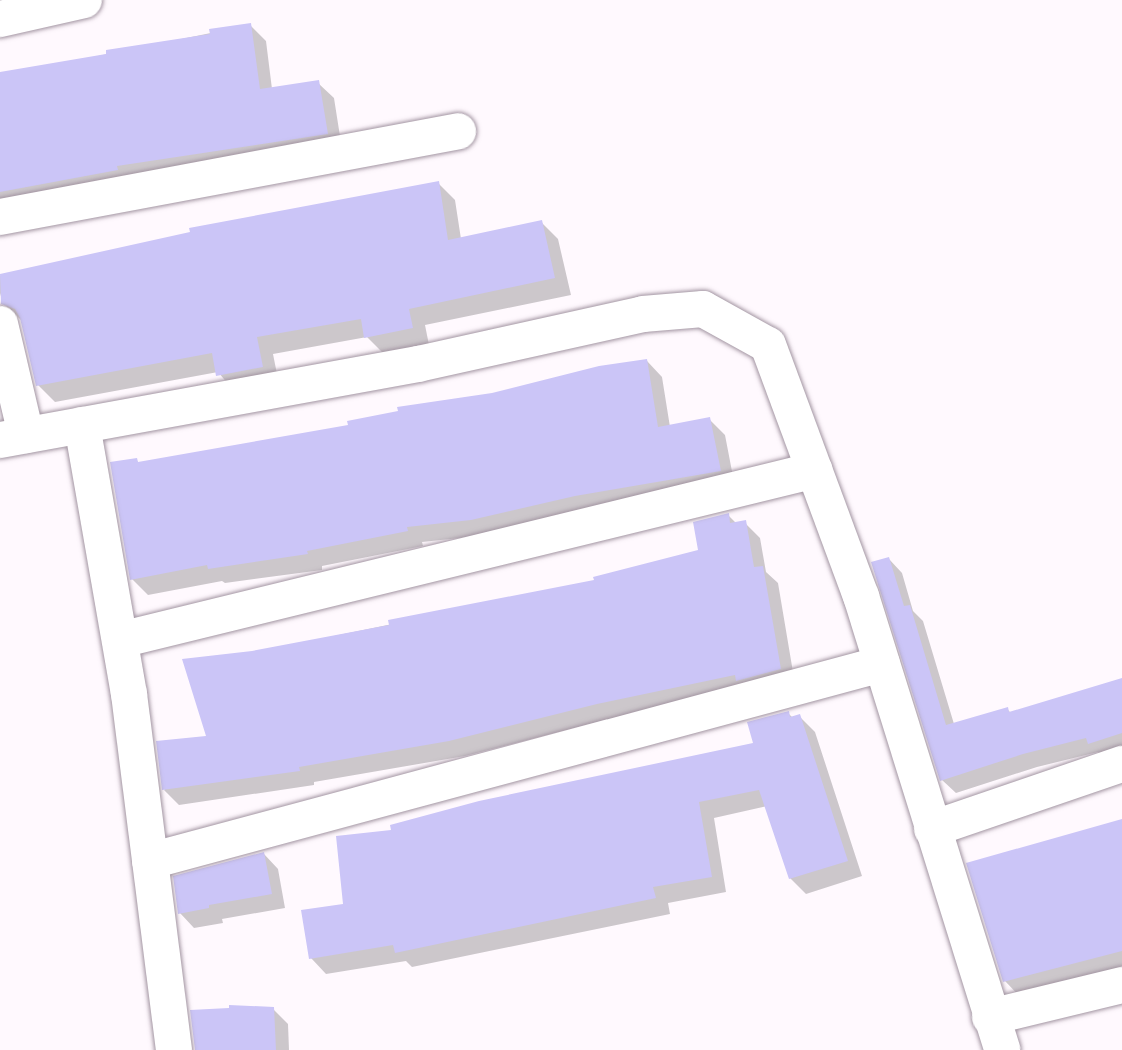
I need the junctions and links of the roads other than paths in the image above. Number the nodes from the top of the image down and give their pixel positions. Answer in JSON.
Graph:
{"nodes":[{"id":1,"x":84,"y":0,"type":"edge"},
{"id":2,"x":0,"y":19,"type":"edge"},
{"id":3,"x":458,"y":131,"type":"dead end"},
{"id":4,"x":0,"y":217,"type":"edge"},
{"id":5,"x":0,"y":324,"type":"edge"},
{"id":6,"x":82,"y":425,"type":"junction"},
{"id":7,"x":13,"y":437,"type":"edge"},
{"id":8,"x":815,"y":470,"type":"junction"},
{"id":9,"x":120,"y":640,"type":"junction"},
{"id":10,"x":882,"y":664,"type":"junction"},
{"id":11,"x":1122,"y":764,"type":"edge"},
{"id":12,"x":932,"y":829,"type":"junction"},
{"id":13,"x":150,"y":861,"type":"junction"},
{"id":14,"x":1122,"y":985,"type":"edge"},
{"id":15,"x":996,"y":1041,"type":"edge"},
{"id":16,"x":174,"y":1050,"type":"edge"}],
"edges":[{"from":1,"to":2,"type":"street"},
{"from":3,"to":4,"type":"street"},
{"from":5,"to":7,"type":"street"},
{"from":6,"to":7,"type":"street"},
{"from":6,"to":8,"type":"street"},
{"from":6,"to":9,"type":"street"},
{"from":8,"to":9,"type":"street"},
{"from":8,"to":10,"type":"street"},
{"from":9,"to":13,"type":"street"},
{"from":10,"to":12,"type":"street"},
{"from":10,"to":13,"type":"street"},
{"from":11,"to":12,"type":"street"},
{"from":12,"to":15,"type":"street"},
{"from":13,"to":16,"type":"street"},
{"from":14,"to":15,"type":"street"}]}
